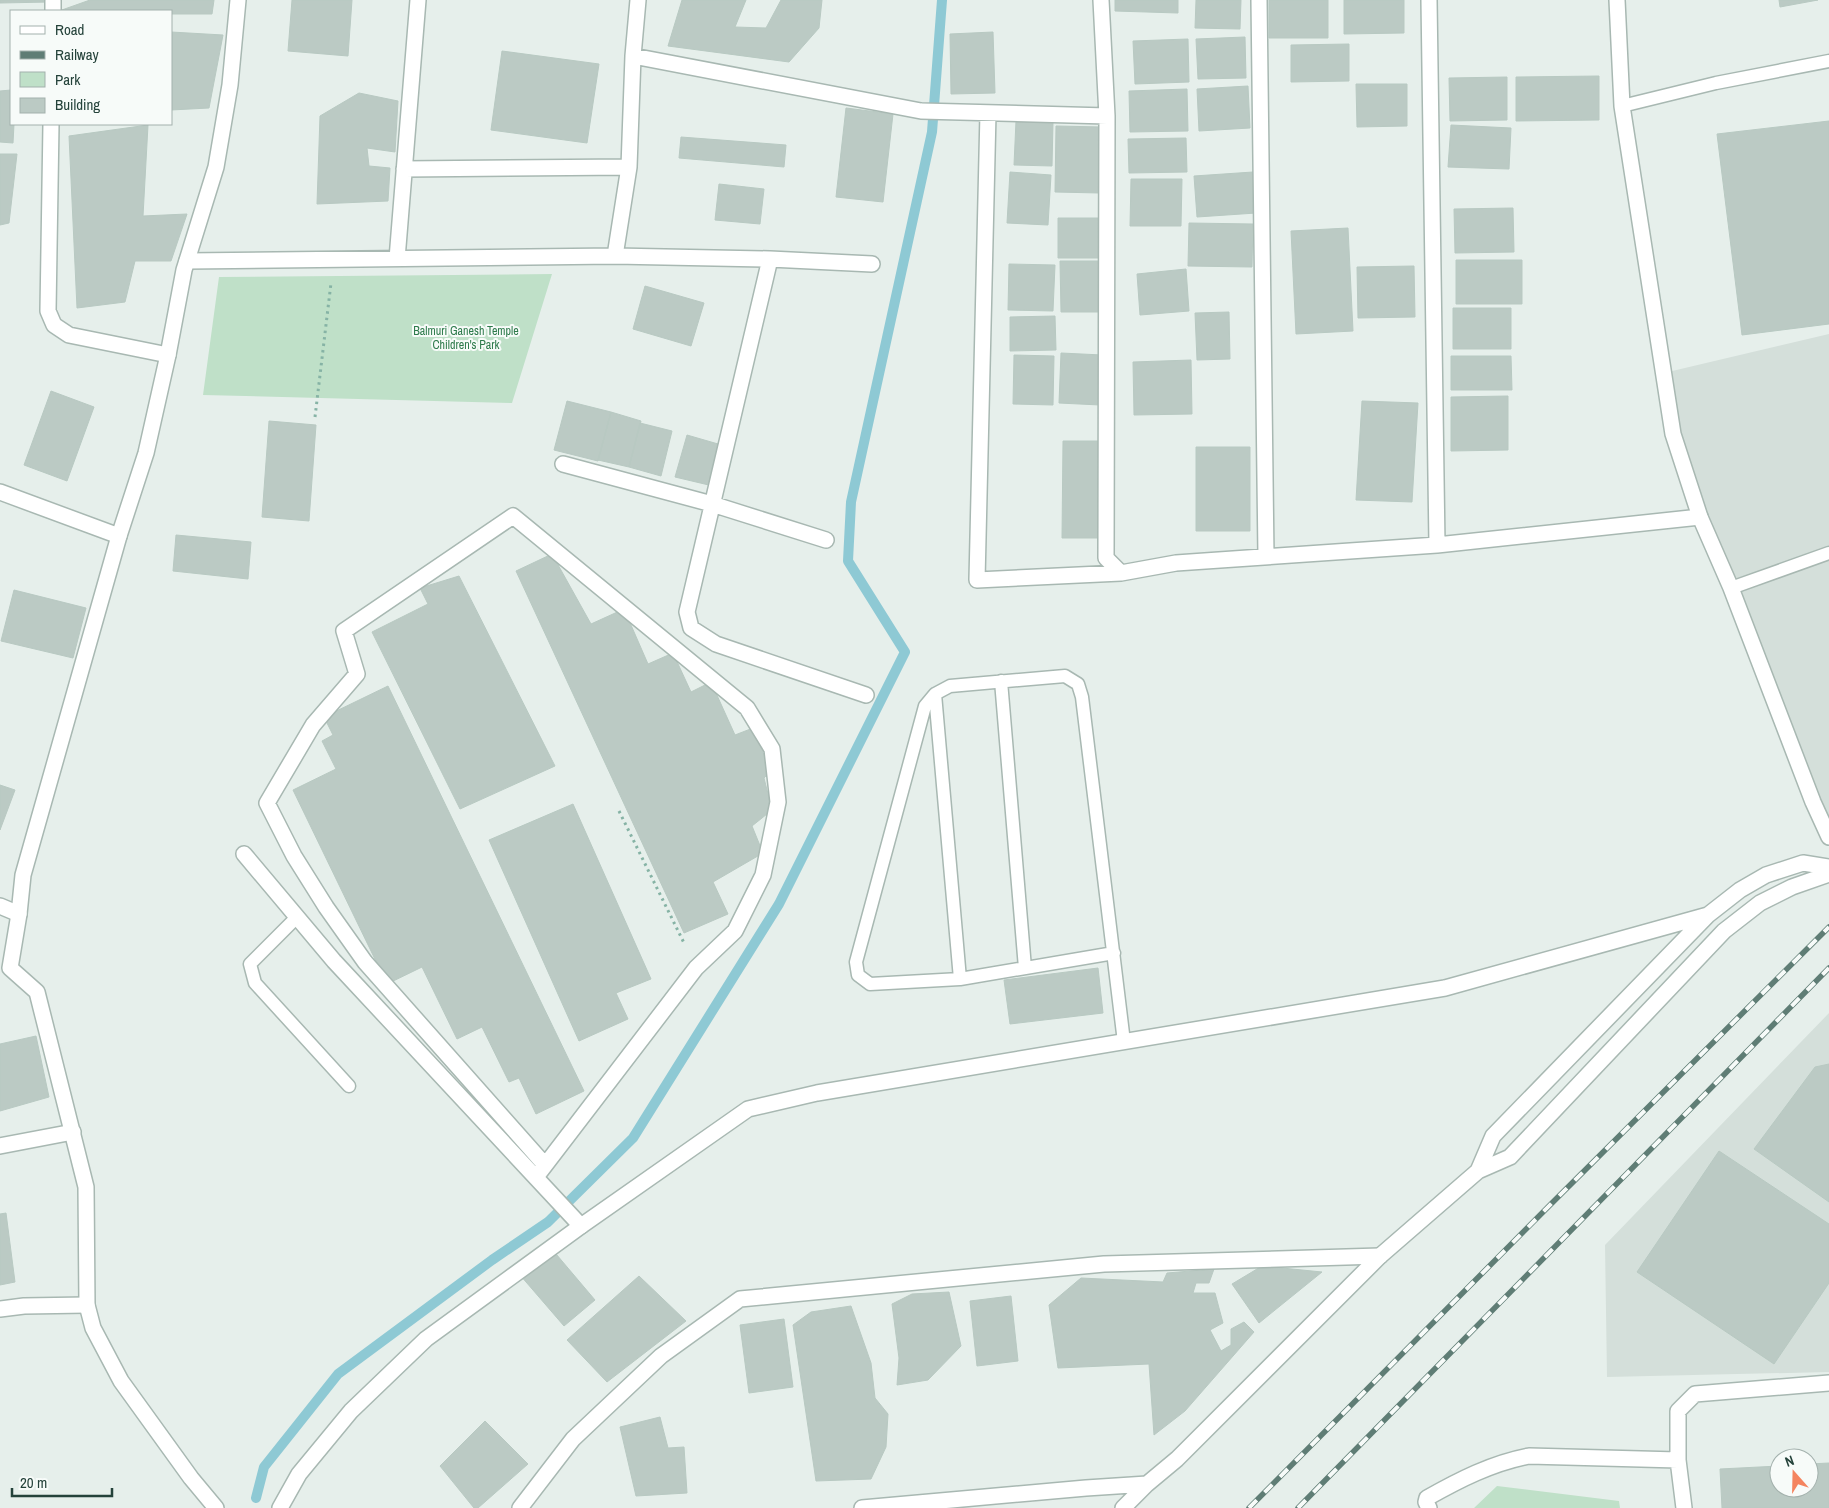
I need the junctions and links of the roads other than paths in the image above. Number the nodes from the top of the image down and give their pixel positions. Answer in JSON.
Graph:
{"nodes":[{"id":1,"x":238,"y":0,"type":"edge"},
{"id":2,"x":418,"y":0,"type":"edge"},
{"id":3,"x":638,"y":0,"type":"edge"},
{"id":4,"x":1101,"y":0,"type":"edge"},
{"id":5,"x":1259,"y":0,"type":"edge"},
{"id":6,"x":1429,"y":0,"type":"edge"},
{"id":7,"x":1617,"y":0,"type":"edge"},
{"id":8,"x":633,"y":56,"type":"junction"},
{"id":9,"x":1829,"y":61,"type":"edge"},
{"id":10,"x":1622,"y":106,"type":"junction"},
{"id":11,"x":988,"y":113,"type":"junction"},
{"id":12,"x":1107,"y":116,"type":"junction"},
{"id":13,"x":51,"y":125,"type":"edge"},
{"id":14,"x":629,"y":167,"type":"junction"},
{"id":15,"x":404,"y":169,"type":"junction"},
{"id":16,"x":615,"y":256,"type":"junction"},
{"id":17,"x":397,"y":259,"type":"junction"},
{"id":18,"x":770,"y":259,"type":"junction"},
{"id":19,"x":187,"y":261,"type":"junction"},
{"id":20,"x":872,"y":264,"type":"dead end"},
{"id":21,"x":168,"y":355,"type":"junction"},
{"id":22,"x":562,"y":464,"type":"dead end"},
{"id":23,"x":0,"y":492,"type":"edge"},
{"id":24,"x":712,"y":504,"type":"junction"},
{"id":25,"x":1700,"y":517,"type":"junction"},
{"id":26,"x":119,"y":536,"type":"junction"},
{"id":27,"x":826,"y":540,"type":"dead end"},
{"id":28,"x":1437,"y":545,"type":"junction"},
{"id":29,"x":1829,"y":554,"type":"edge"},
{"id":30,"x":1266,"y":557,"type":"junction"},
{"id":31,"x":1121,"y":573,"type":"junction"},
{"id":32,"x":1730,"y":588,"type":"junction"},
{"id":33,"x":1001,"y":681,"type":"junction"},
{"id":34,"x":935,"y":694,"type":"junction"},
{"id":35,"x":866,"y":695,"type":"dead end"},
{"id":36,"x":1829,"y":837,"type":"edge"},
{"id":37,"x":244,"y":854,"type":"dead end"},
{"id":38,"x":1829,"y":867,"type":"edge"},
{"id":39,"x":1829,"y":874,"type":"edge"},
{"id":40,"x":0,"y":906,"type":"edge"},
{"id":41,"x":19,"y":914,"type":"junction"},
{"id":42,"x":1708,"y":915,"type":"junction"},
{"id":43,"x":298,"y":918,"type":"junction"},
{"id":44,"x":355,"y":947,"type":"junction"},
{"id":45,"x":1114,"y":954,"type":"junction"},
{"id":46,"x":334,"y":961,"type":"junction"},
{"id":47,"x":1025,"y":968,"type":"junction"},
{"id":48,"x":5,"y":969,"type":"edge"},
{"id":49,"x":960,"y":978,"type":"junction"},
{"id":50,"x":1124,"y":1042,"type":"junction"},
{"id":51,"x":349,"y":1086,"type":"dead end"},
{"id":52,"x":73,"y":1132,"type":"junction"},
{"id":53,"x":0,"y":1146,"type":"edge"},
{"id":54,"x":541,"y":1171,"type":"junction"},
{"id":55,"x":1478,"y":1171,"type":"junction"},
{"id":56,"x":578,"y":1222,"type":"junction"},
{"id":57,"x":1380,"y":1256,"type":"junction"},
{"id":58,"x":88,"y":1305,"type":"junction"},
{"id":59,"x":0,"y":1309,"type":"edge"},
{"id":60,"x":1829,"y":1383,"type":"edge"},
{"id":61,"x":1678,"y":1460,"type":"junction"},
{"id":62,"x":1147,"y":1484,"type":"junction"},
{"id":63,"x":216,"y":1508,"type":"edge"},
{"id":64,"x":280,"y":1508,"type":"edge"},
{"id":65,"x":520,"y":1508,"type":"edge"},
{"id":66,"x":862,"y":1508,"type":"edge"},
{"id":67,"x":1123,"y":1508,"type":"edge"},
{"id":68,"x":1429,"y":1508,"type":"edge"},
{"id":69,"x":1684,"y":1508,"type":"edge"}],
"edges":[{"from":1,"to":19,"type":"street"},
{"from":2,"to":15,"type":"street"},
{"from":3,"to":8,"type":"street"},
{"from":4,"to":12,"type":"street"},
{"from":5,"to":30,"type":"street"},
{"from":6,"to":28,"type":"street"},
{"from":7,"to":10,"type":"street"},
{"from":8,"to":11,"type":"street"},
{"from":8,"to":14,"type":"street"},
{"from":9,"to":10,"type":"lane"},
{"from":10,"to":25,"type":"street"},
{"from":11,"to":12,"type":"street"},
{"from":11,"to":31,"type":"street"},
{"from":12,"to":31,"type":"street"},
{"from":13,"to":21,"type":"street"},
{"from":14,"to":15,"type":"street"},
{"from":14,"to":16,"type":"street"},
{"from":15,"to":17,"type":"street"},
{"from":16,"to":17,"type":"street"},
{"from":16,"to":18,"type":"street"},
{"from":17,"to":19,"type":"street"},
{"from":18,"to":20,"type":"street"},
{"from":18,"to":24,"type":"street"},
{"from":19,"to":21,"type":"street"},
{"from":21,"to":26,"type":"street"},
{"from":22,"to":24,"type":"street"},
{"from":23,"to":26,"type":"street"},
{"from":24,"to":27,"type":"street"},
{"from":24,"to":35,"type":"street"},
{"from":25,"to":28,"type":"street"},
{"from":25,"to":32,"type":"street"},
{"from":26,"to":41,"type":"street"},
{"from":28,"to":30,"type":"street"},
{"from":29,"to":32,"type":"lane"},
{"from":30,"to":31,"type":"street"},
{"from":32,"to":36,"type":"street"},
{"from":33,"to":34,"type":"lane"},
{"from":33,"to":45,"type":"lane"},
{"from":33,"to":47,"type":"lane"},
{"from":34,"to":49,"type":"lane"},
{"from":34,"to":49,"type":"lane"},
{"from":37,"to":43,"type":"street"},
{"from":38,"to":42,"type":"street"},
{"from":39,"to":55,"type":"street"},
{"from":40,"to":41,"type":"street"},
{"from":41,"to":48,"type":"street"},
{"from":42,"to":50,"type":"street"},
{"from":42,"to":55,"type":"street"},
{"from":43,"to":46,"type":"street"},
{"from":43,"to":51,"type":"lane"},
{"from":44,"to":46,"type":"street"},
{"from":44,"to":54,"type":"street"},
{"from":44,"to":54,"type":"street"},
{"from":45,"to":47,"type":"lane"},
{"from":45,"to":50,"type":"lane"},
{"from":46,"to":54,"type":"street"},
{"from":47,"to":49,"type":"lane"},
{"from":48,"to":52,"type":"street"},
{"from":50,"to":56,"type":"street"},
{"from":52,"to":53,"type":"street"},
{"from":52,"to":58,"type":"street"},
{"from":54,"to":56,"type":"street"},
{"from":55,"to":57,"type":"street"},
{"from":56,"to":64,"type":"street"},
{"from":57,"to":62,"type":"street"},
{"from":57,"to":65,"type":"street"},
{"from":58,"to":59,"type":"street"},
{"from":58,"to":63,"type":"street"},
{"from":60,"to":61,"type":"street"},
{"from":61,"to":68,"type":"street"},
{"from":61,"to":69,"type":"street"},
{"from":62,"to":66,"type":"street"},
{"from":62,"to":67,"type":"street"}]}
